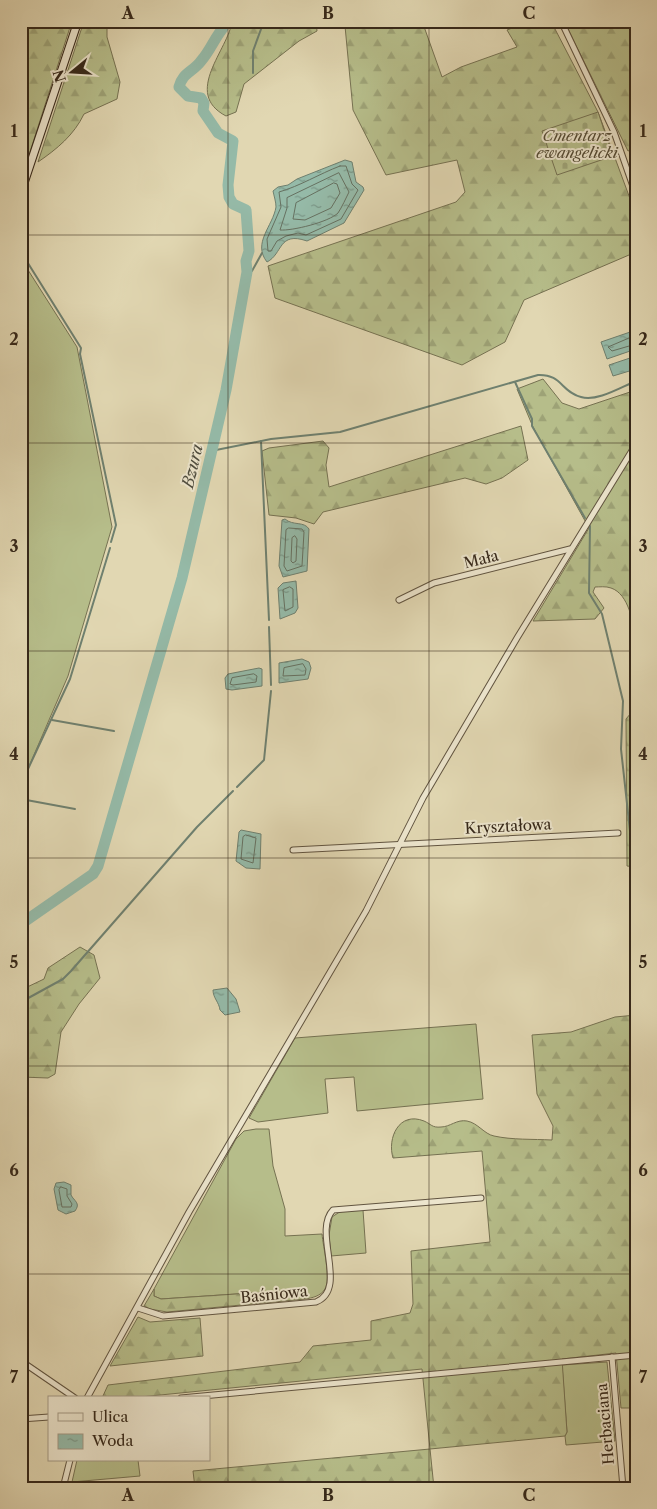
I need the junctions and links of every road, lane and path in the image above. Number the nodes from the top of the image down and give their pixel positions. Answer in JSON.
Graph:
{"nodes":[{"id":1,"x":78,"y":21,"type":"edge"},
{"id":2,"x":561,"y":21,"type":"edge"},
{"id":3,"x":21,"y":192,"type":"edge"},
{"id":4,"x":636,"y":195,"type":"edge"},
{"id":5,"x":636,"y":444,"type":"edge"},
{"id":6,"x":570,"y":549,"type":"junction"},
{"id":7,"x":399,"y":600,"type":"dead end"},
{"id":8,"x":618,"y":833,"type":"dead end"},
{"id":9,"x":398,"y":845,"type":"junction"},
{"id":10,"x":293,"y":850,"type":"dead end"},
{"id":11,"x":481,"y":1198,"type":"dead end"},
{"id":12,"x":138,"y":1308,"type":"junction"},
{"id":13,"x":636,"y":1355,"type":"edge"},
{"id":14,"x":612,"y":1357,"type":"junction"},
{"id":15,"x":21,"y":1361,"type":"edge"},
{"id":16,"x":72,"y":1396,"type":"edge"},
{"id":17,"x":88,"y":1396,"type":"edge"},
{"id":18,"x":202,"y":1396,"type":"edge"},
{"id":19,"x":48,"y":1417,"type":"edge"},
{"id":20,"x":21,"y":1419,"type":"edge"},
{"id":21,"x":70,"y":1462,"type":"edge"},
{"id":22,"x":63,"y":1488,"type":"edge"},
{"id":23,"x":623,"y":1488,"type":"edge"}],
"edges":[{"from":1,"to":3,"type":"street"},
{"from":2,"to":4,"type":"street"},
{"from":5,"to":6,"type":"street"},
{"from":6,"to":7,"type":"street","name":"Mała"},
{"from":6,"to":9,"type":"street"},
{"from":8,"to":9,"type":"street","name":"Kryształowa"},
{"from":9,"to":10,"type":"street","name":"Kryształowa"},
{"from":9,"to":12,"type":"street"},
{"from":11,"to":12,"type":"street","name":"Baśniowa"},
{"from":12,"to":17,"type":"street"},
{"from":13,"to":14,"type":"street"},
{"from":14,"to":18,"type":"street"},
{"from":14,"to":23,"type":"street","name":"Herbaciana"},
{"from":15,"to":16,"type":"street"},
{"from":19,"to":20,"type":"street"},
{"from":21,"to":22,"type":"street"}]}
